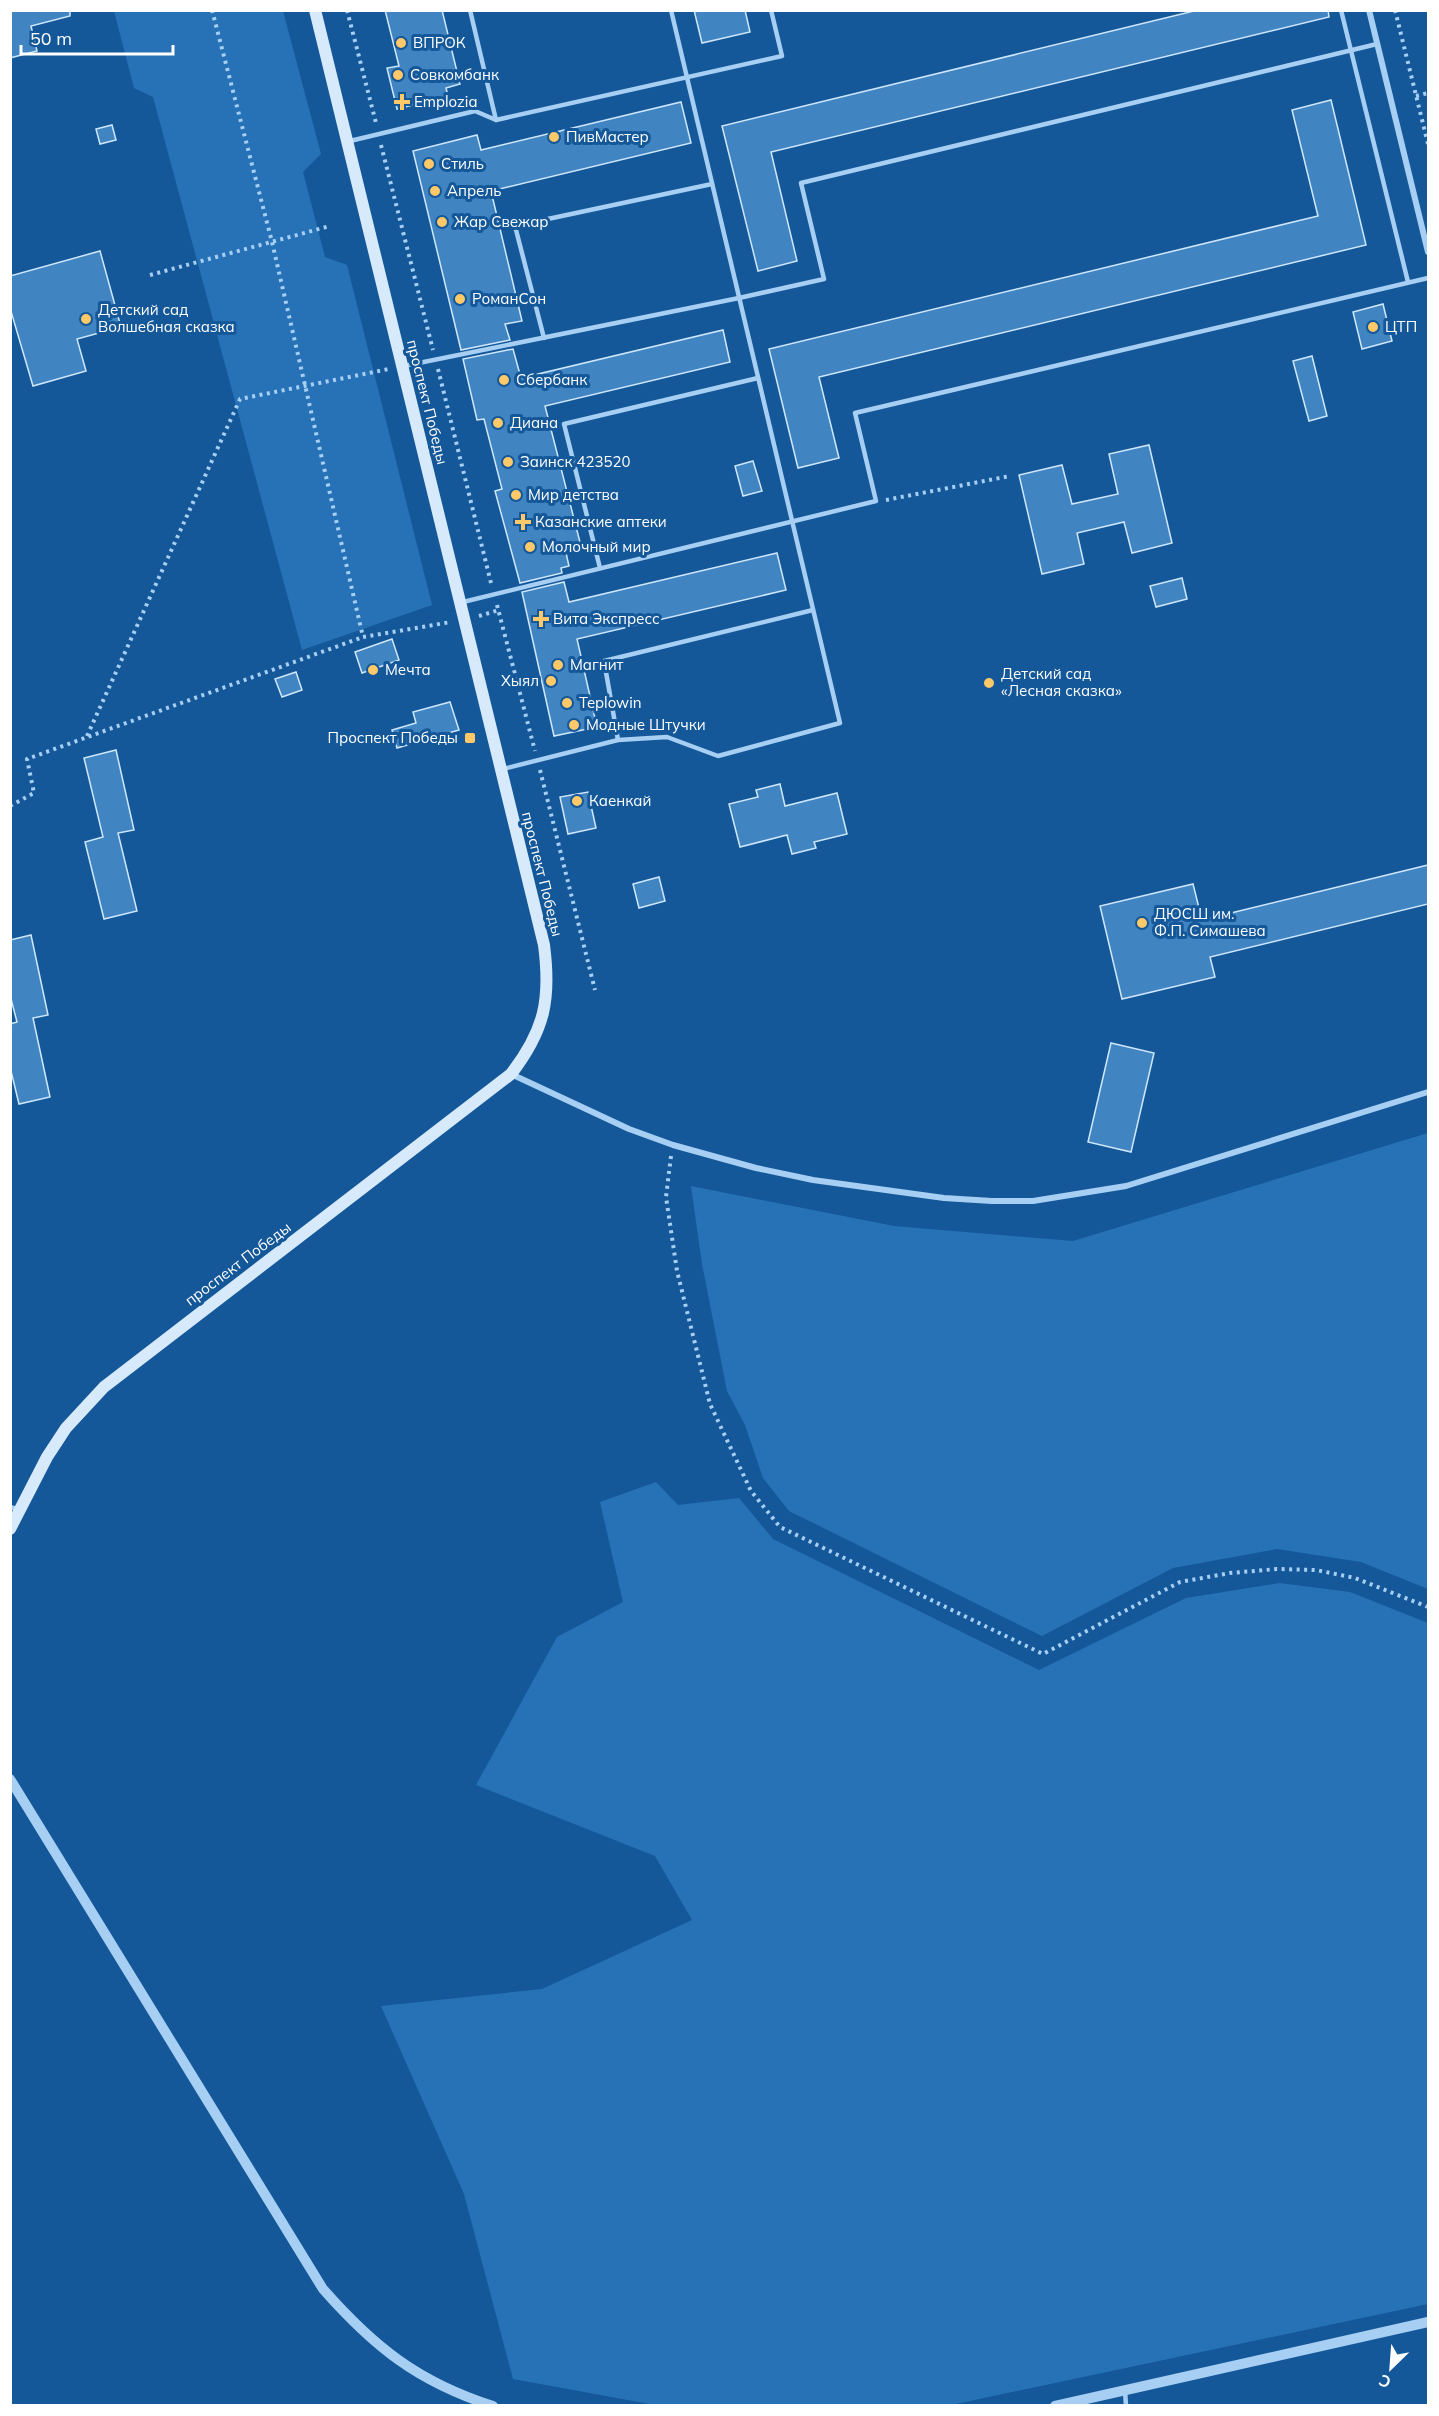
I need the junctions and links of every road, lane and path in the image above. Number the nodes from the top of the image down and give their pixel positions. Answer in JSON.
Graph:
{"nodes":[{"id":1,"x":212,"y":10,"type":"edge"},
{"id":2,"x":315,"y":10,"type":"edge"},
{"id":3,"x":347,"y":10,"type":"edge"},
{"id":4,"x":470,"y":10,"type":"edge"},
{"id":5,"x":671,"y":10,"type":"edge"},
{"id":6,"x":771,"y":10,"type":"edge"},
{"id":7,"x":1341,"y":10,"type":"edge"},
{"id":8,"x":1369,"y":10,"type":"edge"},
{"id":9,"x":1395,"y":10,"type":"edge"},
{"id":10,"x":1377,"y":44,"type":"junction"},
{"id":11,"x":1351,"y":51,"type":"junction"},
{"id":12,"x":687,"y":79,"type":"junction"},
{"id":13,"x":1428,"y":93,"type":"edge"},
{"id":14,"x":1416,"y":96,"type":"junction"},
{"id":15,"x":496,"y":120,"type":"junction"},
{"id":16,"x":378,"y":134,"type":"junction"},
{"id":17,"x":347,"y":142,"type":"junction"},
{"id":18,"x":1428,"y":144,"type":"edge"},
{"id":19,"x":712,"y":184,"type":"junction"},
{"id":20,"x":330,"y":226,"type":"dead end"},
{"id":21,"x":272,"y":242,"type":"junction"},
{"id":22,"x":1428,"y":252,"type":"edge"},
{"id":23,"x":150,"y":275,"type":"dead end"},
{"id":24,"x":1428,"y":278,"type":"edge"},
{"id":25,"x":1408,"y":282,"type":"junction"},
{"id":26,"x":739,"y":298,"type":"junction"},
{"id":27,"x":544,"y":338,"type":"junction"},
{"id":28,"x":435,"y":359,"type":"junction"},
{"id":29,"x":402,"y":366,"type":"junction"},
{"id":30,"x":758,"y":378,"type":"junction"},
{"id":31,"x":304,"y":386,"type":"junction"},
{"id":32,"x":1010,"y":476,"type":"dead end"},
{"id":33,"x":876,"y":501,"type":"junction"},
{"id":34,"x":793,"y":522,"type":"junction"},
{"id":35,"x":600,"y":568,"type":"junction"},
{"id":36,"x":494,"y":594,"type":"junction"},
{"id":37,"x":460,"y":603,"type":"junction"},
{"id":38,"x":499,"y":610,"type":"junction"},
{"id":39,"x":813,"y":610,"type":"junction"},
{"id":40,"x":464,"y":620,"type":"junction"},
{"id":41,"x":363,"y":637,"type":"junction"},
{"id":42,"x":87,"y":736,"type":"junction"},
{"id":43,"x":618,"y":740,"type":"junction"},
{"id":44,"x":537,"y":760,"type":"junction"},
{"id":45,"x":501,"y":770,"type":"junction"},
{"id":46,"x":10,"y":806,"type":"edge"},
{"id":47,"x":595,"y":990,"type":"dead end"},
{"id":48,"x":512,"y":1074,"type":"junction"},
{"id":49,"x":1428,"y":1092,"type":"edge"},
{"id":50,"x":673,"y":1145,"type":"junction"},
{"id":51,"x":15,"y":1508,"type":"edge"},
{"id":52,"x":10,"y":1529,"type":"edge"},
{"id":53,"x":1428,"y":1607,"type":"edge"},
{"id":54,"x":10,"y":1779,"type":"edge"},
{"id":55,"x":1428,"y":2322,"type":"edge"},
{"id":56,"x":1125,"y":2390,"type":"junction"},
{"id":57,"x":493,"y":2406,"type":"edge"},
{"id":58,"x":1055,"y":2406,"type":"edge"},
{"id":59,"x":1126,"y":2406,"type":"edge"}],
"edges":[{"from":1,"to":21,"type":"path"},
{"from":2,"to":17,"type":"main road","name":"проспект Победы"},
{"from":3,"to":16,"type":"path"},
{"from":4,"to":15,"type":"lane"},
{"from":5,"to":12,"type":"lane"},
{"from":6,"to":12,"type":"lane"},
{"from":7,"to":11,"type":"lane"},
{"from":8,"to":10,"type":"street"},
{"from":9,"to":14,"type":"path"},
{"from":10,"to":11,"type":"lane"},
{"from":10,"to":22,"type":"street"},
{"from":11,"to":25,"type":"lane"},
{"from":11,"to":26,"type":"lane"},
{"from":12,"to":15,"type":"lane"},
{"from":12,"to":19,"type":"lane"},
{"from":13,"to":14,"type":"path"},
{"from":14,"to":18,"type":"path"},
{"from":15,"to":16,"type":"lane"},
{"from":16,"to":17,"type":"lane"},
{"from":16,"to":28,"type":"path"},
{"from":17,"to":29,"type":"main road","name":"проспект Победы"},
{"from":19,"to":26,"type":"lane"},
{"from":19,"to":27,"type":"lane"},
{"from":20,"to":21,"type":"path"},
{"from":21,"to":23,"type":"path"},
{"from":21,"to":31,"type":"path"},
{"from":24,"to":25,"type":"lane"},
{"from":25,"to":33,"type":"lane"},
{"from":26,"to":27,"type":"lane"},
{"from":26,"to":30,"type":"lane"},
{"from":27,"to":28,"type":"lane"},
{"from":28,"to":29,"type":"lane"},
{"from":28,"to":36,"type":"path"},
{"from":29,"to":31,"type":"path"},
{"from":29,"to":37,"type":"main road","name":"проспект Победы"},
{"from":30,"to":34,"type":"lane"},
{"from":30,"to":35,"type":"lane"},
{"from":31,"to":41,"type":"path"},
{"from":31,"to":42,"type":"path"},
{"from":32,"to":33,"type":"path"},
{"from":33,"to":34,"type":"lane"},
{"from":34,"to":35,"type":"lane"},
{"from":34,"to":39,"type":"lane"},
{"from":35,"to":36,"type":"lane"},
{"from":36,"to":37,"type":"lane"},
{"from":36,"to":38,"type":"path"},
{"from":37,"to":40,"type":"main road","name":"проспект Победы"},
{"from":38,"to":40,"type":"path"},
{"from":38,"to":44,"type":"path"},
{"from":39,"to":43,"type":"lane"},
{"from":39,"to":43,"type":"lane"},
{"from":40,"to":41,"type":"path"},
{"from":40,"to":45,"type":"main road","name":"проспект Победы"},
{"from":41,"to":42,"type":"path"},
{"from":42,"to":46,"type":"path"},
{"from":43,"to":44,"type":"lane"},
{"from":44,"to":45,"type":"lane"},
{"from":44,"to":47,"type":"path"},
{"from":45,"to":48,"type":"main road","name":"проспект Победы"},
{"from":48,"to":50,"type":"street"},
{"from":48,"to":51,"type":"main road","name":"проспект Победы"},
{"from":49,"to":50,"type":"street"},
{"from":50,"to":53,"type":"path"},
{"from":51,"to":52,"type":"main road","name":"проспект Победы"},
{"from":54,"to":57,"type":"street"},
{"from":55,"to":56,"type":"street"},
{"from":56,"to":58,"type":"street"},
{"from":56,"to":59,"type":"lane"}]}
